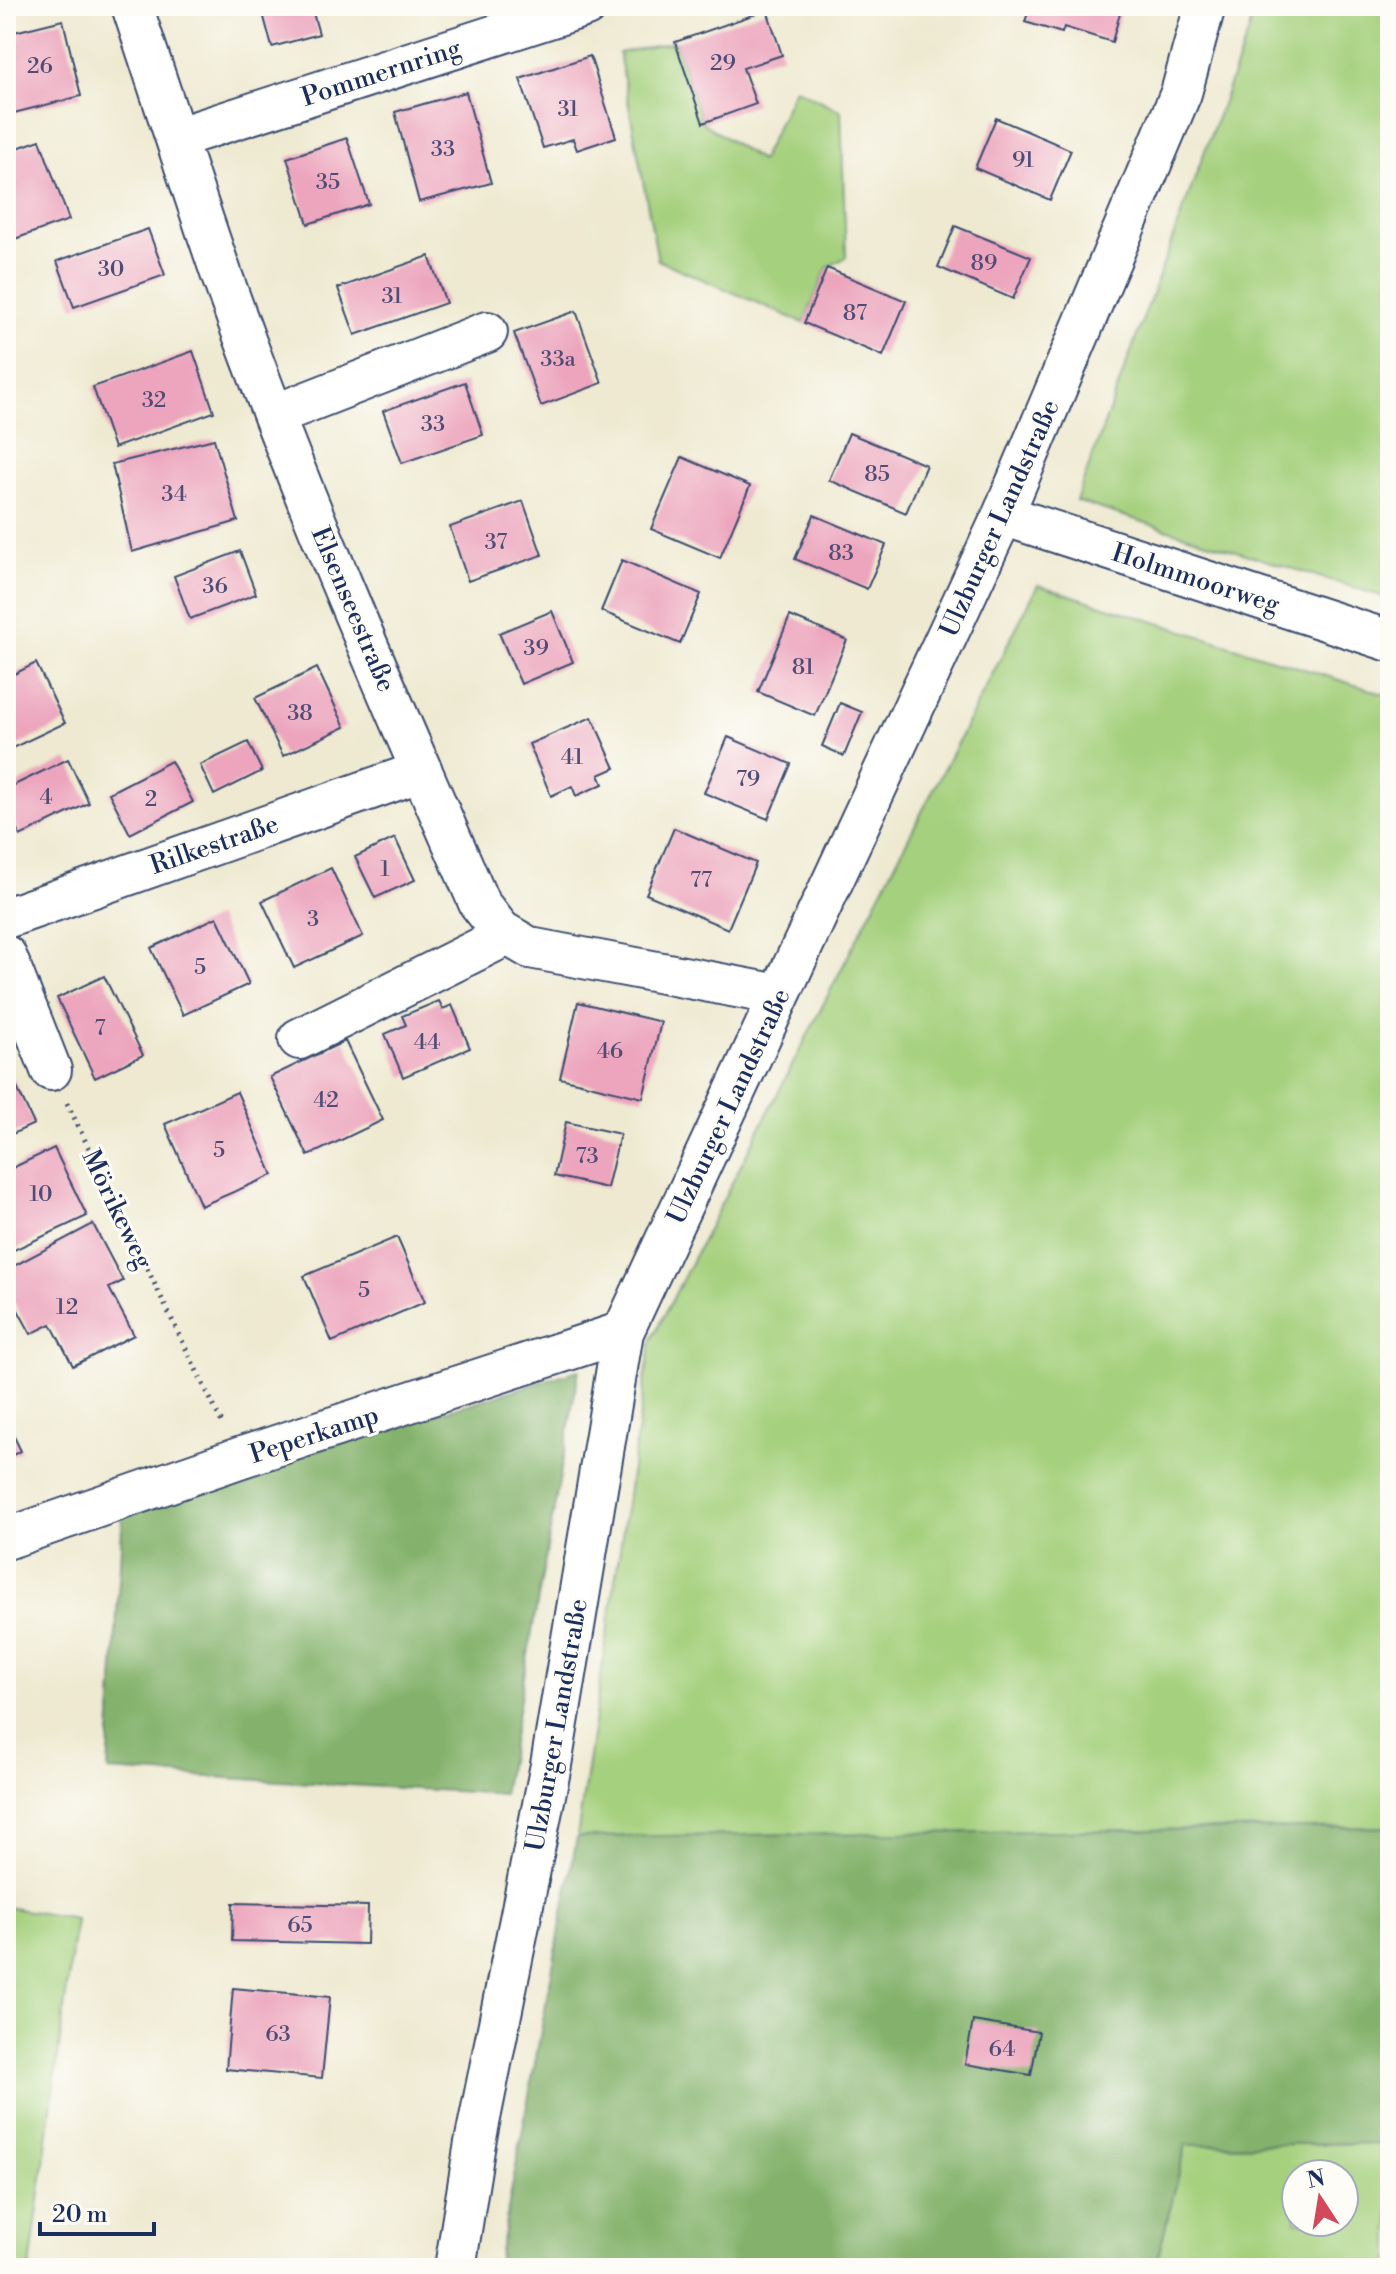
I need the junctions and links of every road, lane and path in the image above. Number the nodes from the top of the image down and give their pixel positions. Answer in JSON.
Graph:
{"nodes":[{"id":1,"x":132,"y":6,"type":"edge"},
{"id":2,"x":586,"y":6,"type":"edge"},
{"id":3,"x":1205,"y":6,"type":"edge"},
{"id":4,"x":176,"y":138,"type":"junction"},
{"id":5,"x":487,"y":332,"type":"dead end"},
{"id":6,"x":274,"y":415,"type":"junction"},
{"id":7,"x":1003,"y":515,"type":"junction"},
{"id":8,"x":1390,"y":641,"type":"edge"},
{"id":9,"x":422,"y":771,"type":"junction"},
{"id":10,"x":6,"y":918,"type":"edge"},
{"id":11,"x":507,"y":935,"type":"junction"},
{"id":12,"x":6,"y":956,"type":"edge"},
{"id":13,"x":779,"y":995,"type":"junction"},
{"id":14,"x":299,"y":1039,"type":"dead end"},
{"id":15,"x":51,"y":1070,"type":"joint"},
{"id":16,"x":623,"y":1332,"type":"junction"},
{"id":17,"x":239,"y":1458,"type":"junction"},
{"id":18,"x":6,"y":1539,"type":"edge"},
{"id":19,"x":455,"y":2268,"type":"edge"}],
"edges":[{"from":1,"to":4,"type":"street","name":"Elsenseestraße"},
{"from":2,"to":4,"type":"street","name":"Pommernring"},
{"from":3,"to":7,"type":"street","name":"Ulzburger Landstraße"},
{"from":4,"to":6,"type":"street","name":"Elsenseestraße"},
{"from":5,"to":6,"type":"street"},
{"from":6,"to":9,"type":"street","name":"Elsenseestraße"},
{"from":7,"to":8,"type":"street","name":"Holmmoorweg"},
{"from":7,"to":13,"type":"street","name":"Ulzburger Landstraße"},
{"from":9,"to":10,"type":"street","name":"Rilkestraße"},
{"from":9,"to":11,"type":"street","name":"Elsenseestraße"},
{"from":11,"to":13,"type":"street","name":"Elsenseestraße"},
{"from":11,"to":14,"type":"street"},
{"from":12,"to":15,"type":"street"},
{"from":13,"to":16,"type":"street","name":"Ulzburger Landstraße"},
{"from":15,"to":17,"type":"path","name":"Mörikeweg"},
{"from":16,"to":17,"type":"street","name":"Peperkamp"},
{"from":16,"to":19,"type":"street","name":"Ulzburger Landstraße"},
{"from":17,"to":18,"type":"street","name":"Peperkamp"}]}
